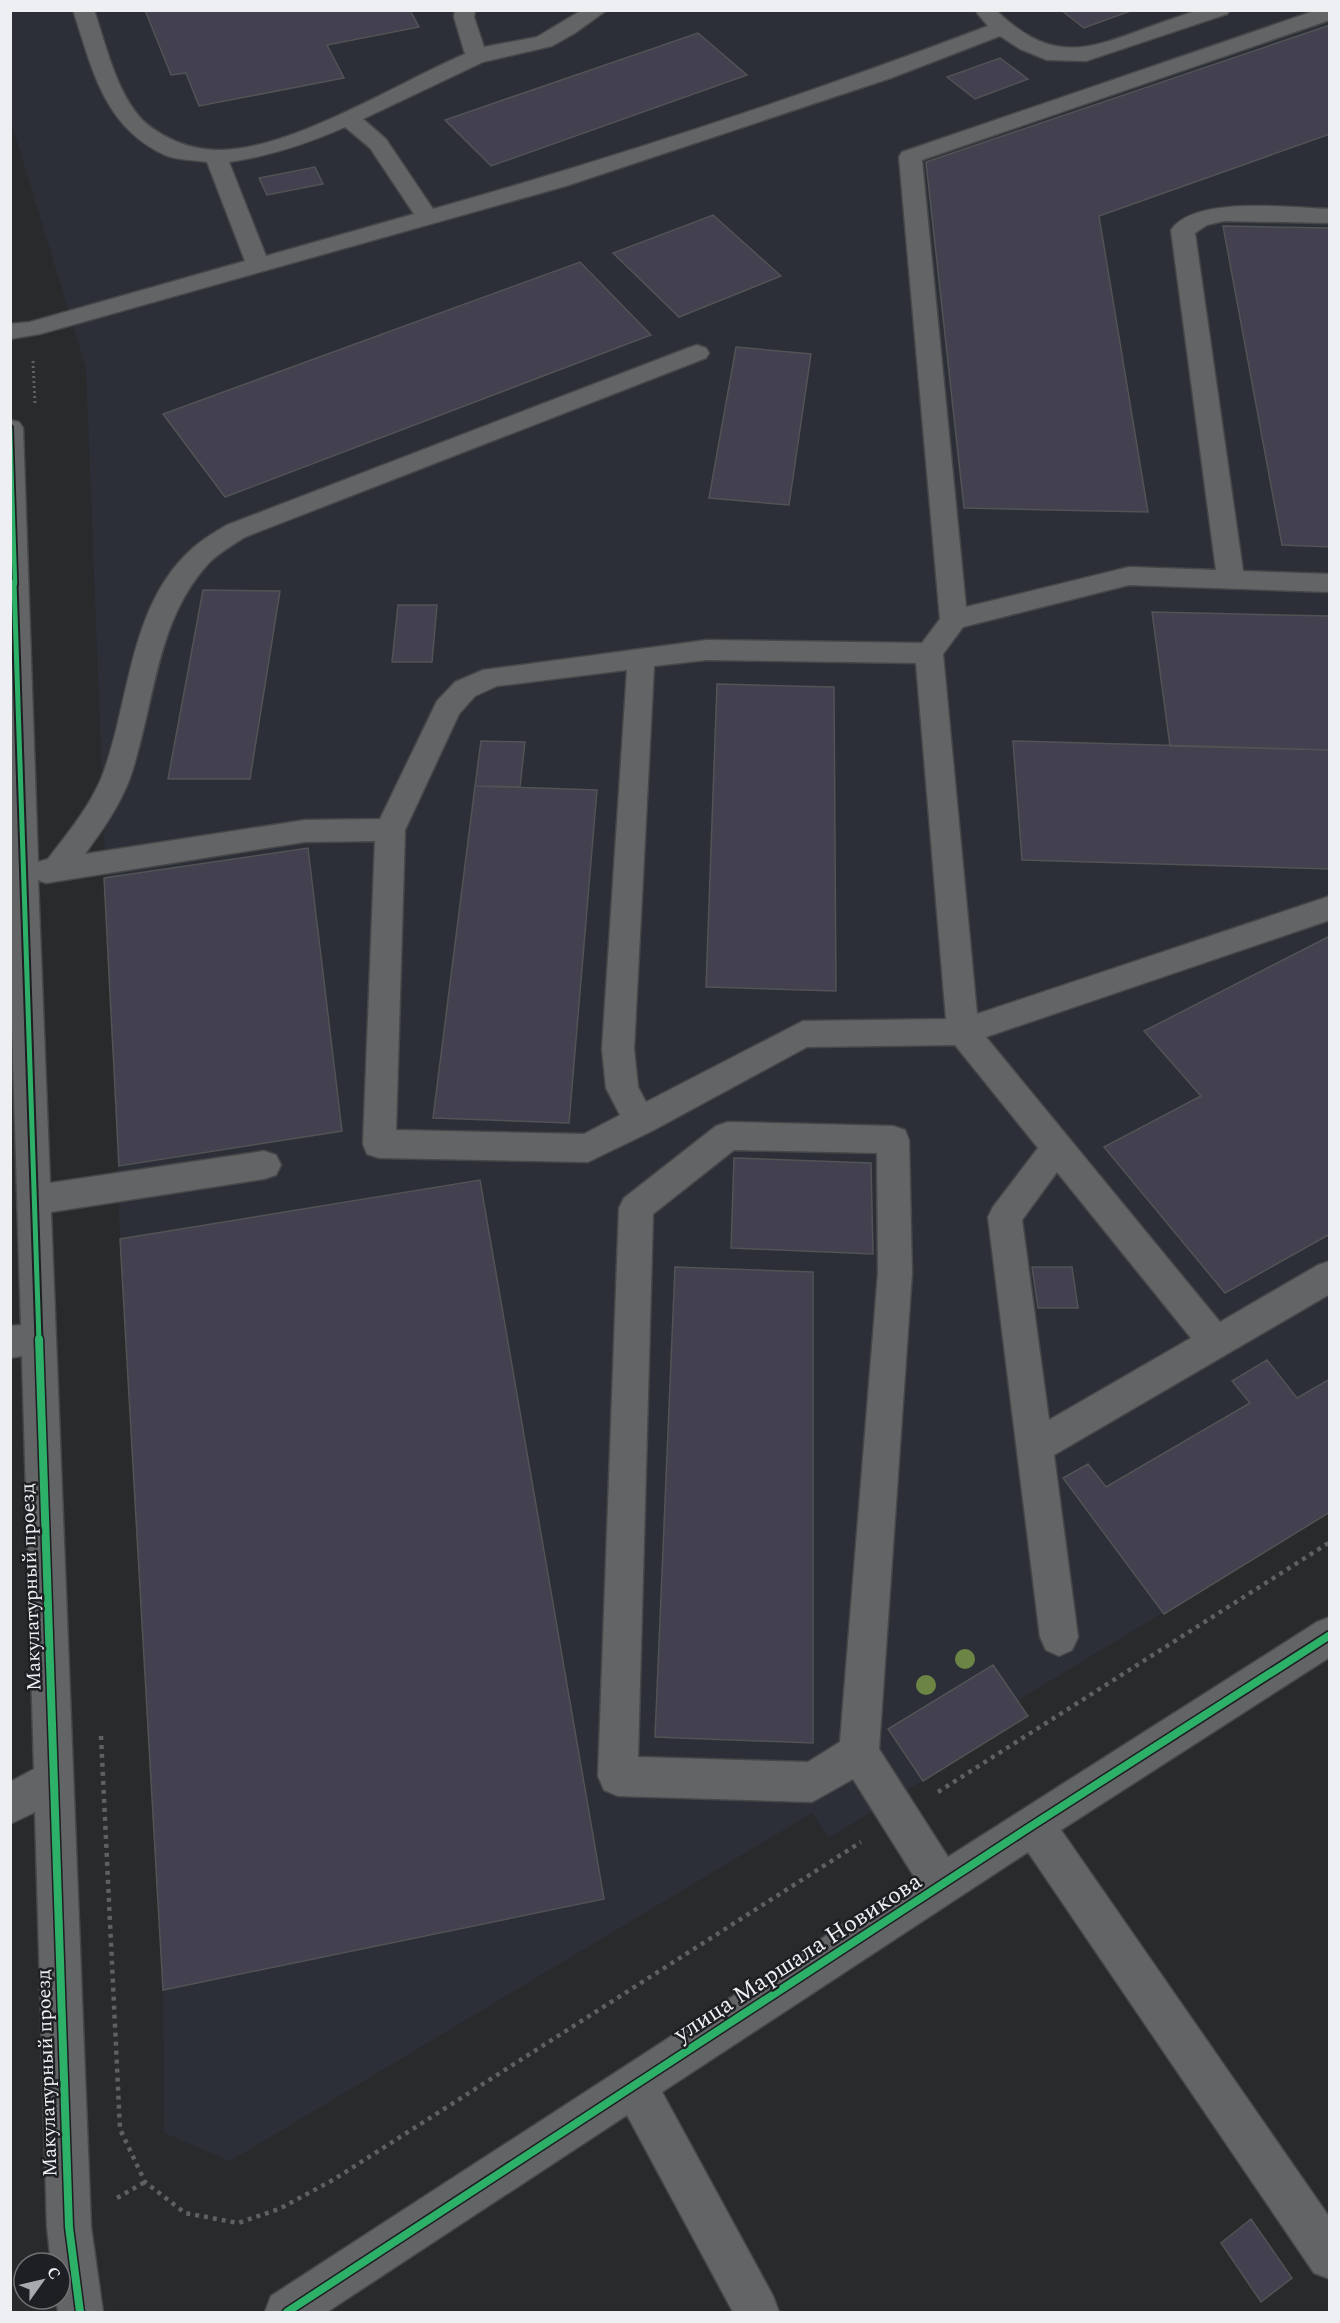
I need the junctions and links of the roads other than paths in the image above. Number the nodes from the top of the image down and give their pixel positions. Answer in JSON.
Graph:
{"nodes":[{"id":1,"x":83,"y":10,"type":"edge"},
{"id":2,"x":465,"y":10,"type":"edge"},
{"id":3,"x":597,"y":10,"type":"edge"},
{"id":4,"x":985,"y":10,"type":"edge"},
{"id":5,"x":1220,"y":10,"type":"edge"},
{"id":6,"x":1329,"y":13,"type":"edge"},
{"id":7,"x":1002,"y":28,"type":"junction"},
{"id":8,"x":476,"y":56,"type":"junction"},
{"id":9,"x":348,"y":118,"type":"junction"},
{"id":10,"x":216,"y":157,"type":"junction"},
{"id":11,"x":1329,"y":216,"type":"edge"},
{"id":12,"x":428,"y":217,"type":"junction"},
{"id":13,"x":258,"y":265,"type":"junction"},
{"id":14,"x":21,"y":331,"type":"edge"},
{"id":15,"x":697,"y":353,"type":"dead end"},
{"id":16,"x":23,"y":420,"type":"edge"},
{"id":17,"x":1231,"y":580,"type":"junction"},
{"id":18,"x":1329,"y":583,"type":"edge"},
{"id":19,"x":954,"y":620,"type":"junction"},
{"id":20,"x":929,"y":653,"type":"junction"},
{"id":21,"x":641,"y":660,"type":"junction"},
{"id":22,"x":15,"y":704,"type":"edge"},
{"id":23,"x":390,"y":830,"type":"junction"},
{"id":24,"x":57,"y":869,"type":"junction"},
{"id":25,"x":23,"y":874,"type":"junction"},
{"id":26,"x":1329,"y":908,"type":"edge"},
{"id":27,"x":963,"y":1032,"type":"junction"},
{"id":28,"x":640,"y":1121,"type":"junction"},
{"id":29,"x":1057,"y":1147,"type":"junction"},
{"id":30,"x":264,"y":1165,"type":"dead end"},
{"id":31,"x":35,"y":1200,"type":"junction"},
{"id":32,"x":1329,"y":1276,"type":"edge"},
{"id":33,"x":25,"y":1340,"type":"edge"},
{"id":34,"x":1216,"y":1343,"type":"junction"},
{"id":35,"x":1035,"y":1447,"type":"junction"},
{"id":36,"x":1329,"y":1635,"type":"edge"},
{"id":37,"x":1059,"y":1637,"type":"dead end"},
{"id":38,"x":859,"y":1753,"type":"junction"},
{"id":39,"x":54,"y":1780,"type":"junction"},
{"id":40,"x":10,"y":1804,"type":"edge"},
{"id":41,"x":1033,"y":1825,"type":"junction"},
{"id":42,"x":943,"y":1885,"type":"junction"},
{"id":43,"x":634,"y":2086,"type":"junction"},
{"id":44,"x":1329,"y":2257,"type":"edge"},
{"id":45,"x":80,"y":2313,"type":"edge"},
{"id":46,"x":287,"y":2313,"type":"edge"},
{"id":47,"x":757,"y":2313,"type":"edge"}],
"edges":[{"from":1,"to":10,"type":"street"},
{"from":2,"to":8,"type":"street"},
{"from":3,"to":8,"type":"street"},
{"from":4,"to":7,"type":"street"},
{"from":5,"to":7,"type":"street"},
{"from":6,"to":19,"type":"street"},
{"from":7,"to":12,"type":"street"},
{"from":8,"to":9,"type":"street"},
{"from":9,"to":10,"type":"street"},
{"from":9,"to":12,"type":"street"},
{"from":10,"to":13,"type":"street"},
{"from":11,"to":17,"type":"street"},
{"from":12,"to":13,"type":"street"},
{"from":13,"to":14,"type":"street"},
{"from":15,"to":24,"type":"street"},
{"from":16,"to":22,"type":"street","name":"Макулатурный проезд"},
{"from":17,"to":18,"type":"street"},
{"from":17,"to":19,"type":"street"},
{"from":19,"to":20,"type":"street"},
{"from":20,"to":21,"type":"street"},
{"from":20,"to":27,"type":"street"},
{"from":21,"to":23,"type":"street"},
{"from":21,"to":28,"type":"street"},
{"from":22,"to":25,"type":"street","name":"Макулатурный проезд"},
{"from":23,"to":24,"type":"street"},
{"from":23,"to":28,"type":"street"},
{"from":24,"to":25,"type":"street"},
{"from":25,"to":31,"type":"street","name":"Макулатурный проезд"},
{"from":26,"to":27,"type":"street"},
{"from":27,"to":28,"type":"street"},
{"from":27,"to":29,"type":"street"},
{"from":29,"to":34,"type":"street"},
{"from":29,"to":35,"type":"street"},
{"from":30,"to":31,"type":"street"},
{"from":31,"to":33,"type":"street","name":"Макулатурный проезд"},
{"from":32,"to":34,"type":"street"},
{"from":33,"to":39,"type":"street","name":"Макулатурный проезд"},
{"from":34,"to":35,"type":"street"},
{"from":35,"to":37,"type":"street"},
{"from":36,"to":41,"type":"street","name":"улица Маршала Новикова"},
{"from":38,"to":38,"type":"street"},
{"from":38,"to":42,"type":"street"},
{"from":39,"to":40,"type":"street"},
{"from":39,"to":45,"type":"street","name":"Макулатурный проезд"},
{"from":41,"to":42,"type":"street","name":"улица Маршала Новикова"},
{"from":41,"to":44,"type":"street"},
{"from":42,"to":43,"type":"street","name":"улица Маршала Новикова"},
{"from":43,"to":46,"type":"street","name":"улица Маршала Новикова"},
{"from":43,"to":47,"type":"street"}]}
